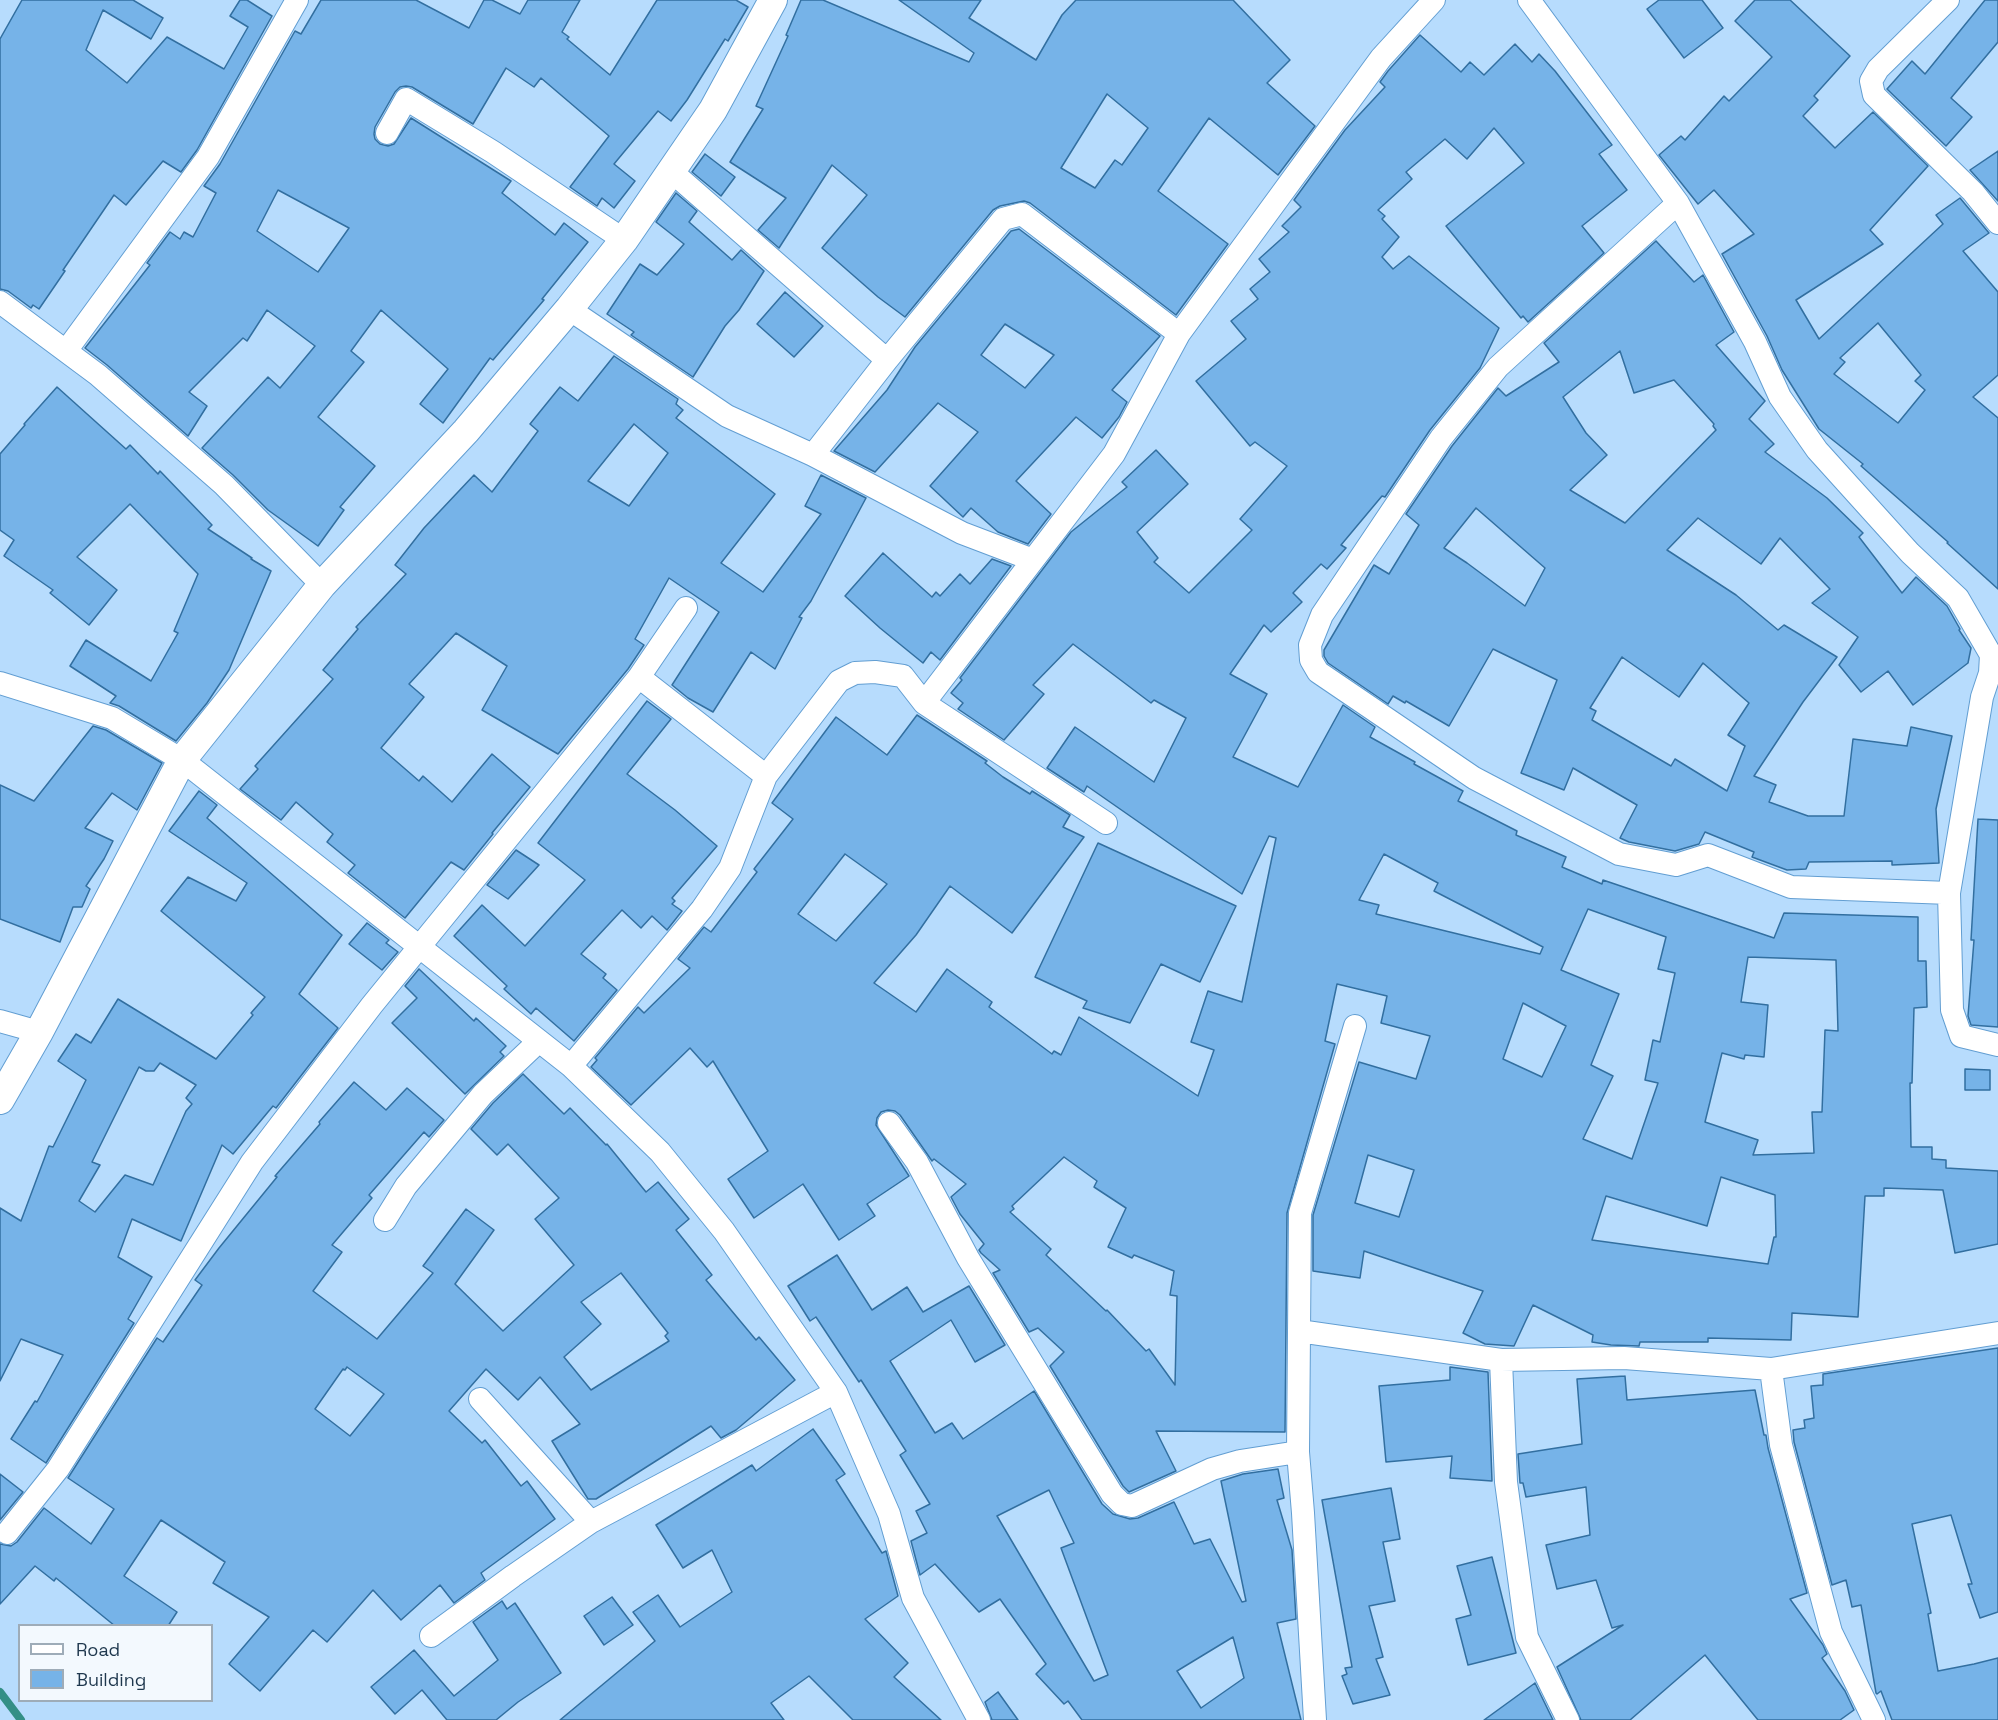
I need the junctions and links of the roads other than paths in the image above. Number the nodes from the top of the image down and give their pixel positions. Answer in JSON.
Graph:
{"nodes":[{"id":1,"x":297,"y":0,"type":"edge"},
{"id":2,"x":773,"y":0,"type":"edge"},
{"id":3,"x":1434,"y":0,"type":"edge"},
{"id":4,"x":1529,"y":0,"type":"edge"},
{"id":5,"x":1948,"y":0,"type":"edge"},
{"id":6,"x":387,"y":133,"type":"dead end"},
{"id":7,"x":671,"y":171,"type":"junction"},
{"id":8,"x":1678,"y":203,"type":"junction"},
{"id":9,"x":1998,"y":223,"type":"edge"},
{"id":10,"x":624,"y":240,"type":"junction"},
{"id":11,"x":0,"y":302,"type":"edge"},
{"id":12,"x":569,"y":309,"type":"junction"},
{"id":13,"x":1179,"y":334,"type":"junction"},
{"id":14,"x":66,"y":351,"type":"junction"},
{"id":15,"x":887,"y":360,"type":"junction"},
{"id":16,"x":813,"y":456,"type":"junction"},
{"id":17,"x":1033,"y":560,"type":"junction"},
{"id":18,"x":321,"y":585,"type":"junction"},
{"id":19,"x":686,"y":608,"type":"dead end"},
{"id":20,"x":1994,"y":653,"type":"edge"},
{"id":21,"x":639,"y":677,"type":"junction"},
{"id":22,"x":0,"y":683,"type":"edge"},
{"id":23,"x":924,"y":703,"type":"junction"},
{"id":24,"x":182,"y":760,"type":"junction"},
{"id":25,"x":766,"y":776,"type":"junction"},
{"id":26,"x":1106,"y":823,"type":"dead end"},
{"id":27,"x":1949,"y":893,"type":"junction"},
{"id":28,"x":419,"y":947,"type":"junction"},
{"id":29,"x":0,"y":1021,"type":"edge"},
{"id":30,"x":1355,"y":1026,"type":"dead end"},
{"id":31,"x":39,"y":1032,"type":"junction"},
{"id":32,"x":539,"y":1041,"type":"junction"},
{"id":33,"x":1998,"y":1045,"type":"edge"},
{"id":34,"x":571,"y":1066,"type":"junction"},
{"id":35,"x":0,"y":1100,"type":"edge"},
{"id":36,"x":889,"y":1123,"type":"dead end"},
{"id":37,"x":385,"y":1220,"type":"dead end"},
{"id":38,"x":1299,"y":1331,"type":"junction"},
{"id":39,"x":1998,"y":1333,"type":"edge"},
{"id":40,"x":1501,"y":1360,"type":"junction"},
{"id":41,"x":1771,"y":1369,"type":"junction"},
{"id":42,"x":836,"y":1392,"type":"junction"},
{"id":43,"x":480,"y":1399,"type":"dead end"},
{"id":44,"x":1298,"y":1452,"type":"junction"},
{"id":45,"x":591,"y":1522,"type":"junction"},
{"id":46,"x":7,"y":1533,"type":"dead end"},
{"id":47,"x":431,"y":1636,"type":"dead end"},
{"id":48,"x":978,"y":1720,"type":"edge"},
{"id":49,"x":1315,"y":1720,"type":"edge"},
{"id":50,"x":1568,"y":1720,"type":"edge"},
{"id":51,"x":1874,"y":1720,"type":"edge"}],
"edges":[{"from":1,"to":14,"type":"street"},
{"from":2,"to":7,"type":"street"},
{"from":3,"to":13,"type":"street"},
{"from":4,"to":8,"type":"street"},
{"from":5,"to":9,"type":"street"},
{"from":6,"to":10,"type":"street"},
{"from":7,"to":10,"type":"street"},
{"from":7,"to":15,"type":"street"},
{"from":8,"to":20,"type":"street"},
{"from":8,"to":27,"type":"street"},
{"from":10,"to":12,"type":"street"},
{"from":11,"to":14,"type":"street"},
{"from":12,"to":16,"type":"street"},
{"from":12,"to":18,"type":"street"},
{"from":13,"to":15,"type":"street"},
{"from":13,"to":17,"type":"street"},
{"from":14,"to":18,"type":"street"},
{"from":15,"to":16,"type":"street"},
{"from":16,"to":17,"type":"street"},
{"from":17,"to":23,"type":"street"},
{"from":18,"to":24,"type":"street"},
{"from":19,"to":21,"type":"street"},
{"from":20,"to":27,"type":"street"},
{"from":21,"to":25,"type":"street"},
{"from":21,"to":28,"type":"street"},
{"from":22,"to":24,"type":"street"},
{"from":23,"to":25,"type":"street"},
{"from":23,"to":26,"type":"street"},
{"from":24,"to":28,"type":"street"},
{"from":24,"to":31,"type":"street"},
{"from":25,"to":34,"type":"street"},
{"from":27,"to":33,"type":"street"},
{"from":28,"to":32,"type":"street"},
{"from":28,"to":46,"type":"street"},
{"from":29,"to":31,"type":"street"},
{"from":30,"to":38,"type":"street"},
{"from":31,"to":35,"type":"street"},
{"from":32,"to":34,"type":"street"},
{"from":32,"to":37,"type":"street"},
{"from":34,"to":42,"type":"street"},
{"from":36,"to":44,"type":"street"},
{"from":38,"to":40,"type":"street"},
{"from":38,"to":44,"type":"street"},
{"from":39,"to":41,"type":"street"},
{"from":40,"to":41,"type":"street"},
{"from":40,"to":50,"type":"street"},
{"from":41,"to":51,"type":"street"},
{"from":42,"to":45,"type":"street"},
{"from":42,"to":48,"type":"street"},
{"from":43,"to":45,"type":"street"},
{"from":44,"to":49,"type":"street"},
{"from":45,"to":47,"type":"street"}]}
